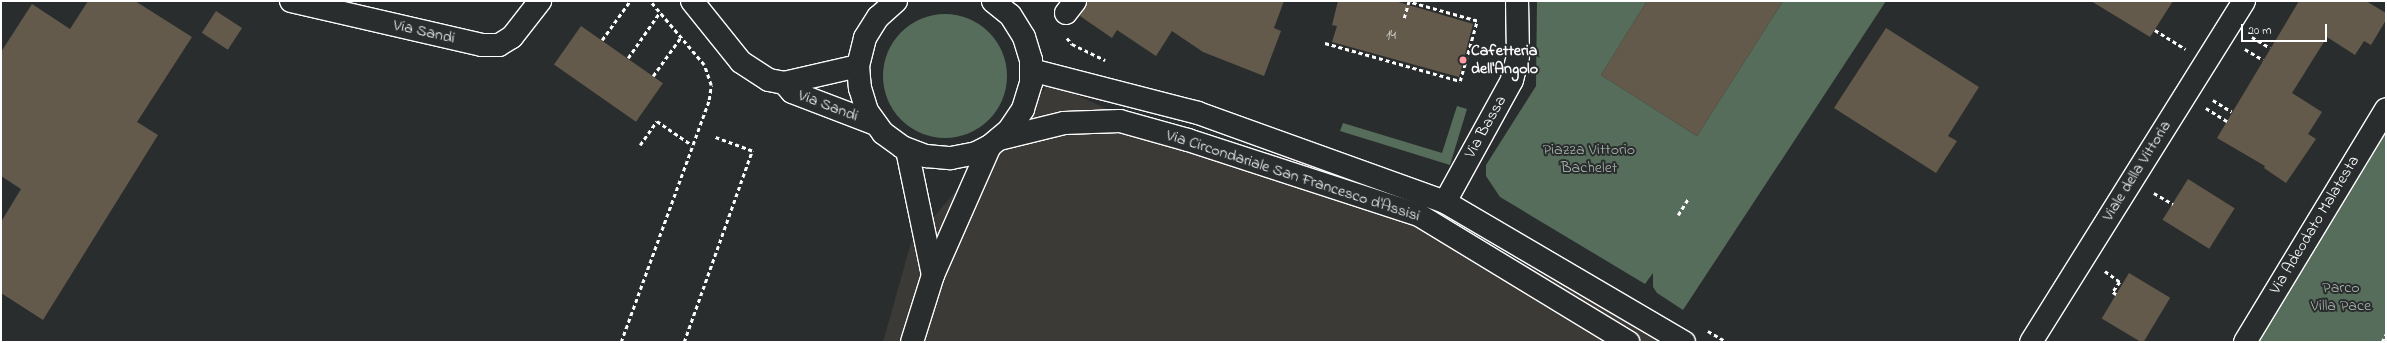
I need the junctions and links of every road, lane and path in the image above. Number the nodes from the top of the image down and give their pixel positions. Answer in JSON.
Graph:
{"nodes":[{"id":1,"x":291,"y":1,"type":"edge"},
{"id":2,"x":540,"y":1,"type":"edge"},
{"id":3,"x":630,"y":1,"type":"edge"},
{"id":4,"x":692,"y":1,"type":"edge"},
{"id":5,"x":896,"y":1,"type":"edge"},
{"id":6,"x":993,"y":1,"type":"edge"},
{"id":7,"x":1517,"y":1,"type":"edge"},
{"id":8,"x":2244,"y":1,"type":"edge"},
{"id":9,"x":653,"y":2,"type":"edge"},
{"id":10,"x":1409,"y":2,"type":"edge"},
{"id":11,"x":874,"y":9,"type":"edge"},
{"id":12,"x":660,"y":12,"type":"junction"},
{"id":13,"x":1068,"y":16,"type":"edge"},
{"id":14,"x":1404,"y":18,"type":"dead end"},
{"id":15,"x":2154,"y":30,"type":"dead end"},
{"id":16,"x":2247,"y":34,"type":"dead end"},
{"id":17,"x":681,"y":36,"type":"junction"},
{"id":18,"x":602,"y":40,"type":"dead end"},
{"id":19,"x":1326,"y":43,"type":"dead end"},
{"id":20,"x":2240,"y":46,"type":"dead end"},
{"id":21,"x":2270,"y":48,"type":"dead end"},
{"id":22,"x":2187,"y":51,"type":"dead end"},
{"id":23,"x":628,"y":58,"type":"dead end"},
{"id":24,"x":2263,"y":60,"type":"dead end"},
{"id":25,"x":1110,"y":63,"type":"dead end"},
{"id":26,"x":858,"y":66,"type":"junction"},
{"id":27,"x":1032,"y":70,"type":"junction"},
{"id":28,"x":653,"y":76,"type":"dead end"},
{"id":29,"x":784,"y":83,"type":"junction"},
{"id":30,"x":2208,"y":97,"type":"dead end"},
{"id":31,"x":2202,"y":106,"type":"dead end"},
{"id":32,"x":2386,"y":108,"type":"edge"},
{"id":33,"x":2232,"y":112,"type":"dead end"},
{"id":34,"x":2227,"y":120,"type":"dead end"},
{"id":35,"x":876,"y":124,"type":"junction"},
{"id":36,"x":714,"y":137,"type":"dead end"},
{"id":37,"x":995,"y":142,"type":"junction"},
{"id":38,"x":640,"y":145,"type":"dead end"},
{"id":39,"x":692,"y":145,"type":"junction"},
{"id":40,"x":907,"y":150,"type":"junction"},
{"id":41,"x":2150,"y":191,"type":"dead end"},
{"id":42,"x":1688,"y":199,"type":"dead end"},
{"id":43,"x":1445,"y":202,"type":"junction"},
{"id":44,"x":2172,"y":204,"type":"dead end"},
{"id":45,"x":1678,"y":215,"type":"dead end"},
{"id":46,"x":2101,"y":269,"type":"dead end"},
{"id":47,"x":933,"y":275,"type":"junction"},
{"id":48,"x":2116,"y":294,"type":"dead end"},
{"id":49,"x":2386,"y":334,"type":"edge"},
{"id":50,"x":621,"y":342,"type":"edge"},
{"id":51,"x":684,"y":342,"type":"edge"},
{"id":52,"x":912,"y":342,"type":"edge"},
{"id":53,"x":1628,"y":342,"type":"edge"},
{"id":54,"x":1684,"y":342,"type":"edge"},
{"id":55,"x":2031,"y":342,"type":"edge"},
{"id":56,"x":2245,"y":342,"type":"edge"},
{"id":57,"x":2382,"y":342,"type":"edge"}],
"edges":[{"from":1,"to":2,"type":"street","name":"Via Sandi"},
{"from":3,"to":18,"type":"path"},
{"from":4,"to":29,"type":"street","name":"Via Sandi"},
{"from":5,"to":11,"type":"street","name":"Via Circondariale San Francesco d'Assisi"},
{"from":6,"to":27,"type":"street","name":"Via Circondariale San Francesco d'Assisi"},
{"from":7,"to":43,"type":"street","name":"Via Bassa"},
{"from":8,"to":55,"type":"street","name":"Viale della Vittoria"},
{"from":9,"to":12,"type":"path"},
{"from":10,"to":14,"type":"path"},
{"from":10,"to":19,"type":"path"},
{"from":11,"to":26,"type":"street","name":"Via Circondariale San Francesco d'Assisi"},
{"from":12,"to":17,"type":"path"},
{"from":12,"to":23,"type":"path"},
{"from":13,"to":25,"type":"path"},
{"from":15,"to":22,"type":"path"},
{"from":16,"to":21,"type":"path"},
{"from":17,"to":28,"type":"path"},
{"from":17,"to":39,"type":"path"},
{"from":20,"to":24,"type":"path"},
{"from":26,"to":29,"type":"street","name":"Via Sandi"},
{"from":26,"to":35,"type":"street","name":"Via Circondariale San Francesco d'Assisi"},
{"from":27,"to":37,"type":"street","name":"Via Circondariale San Francesco d'Assisi"},
{"from":27,"to":43,"type":"street","name":"Via Circondariale San Francesco d'Assisi"},
{"from":29,"to":35,"type":"street","name":"Via Sandi"},
{"from":30,"to":33,"type":"path"},
{"from":31,"to":34,"type":"path"},
{"from":32,"to":56,"type":"street","name":"Via Adeodato Malatesta"},
{"from":35,"to":40,"type":"street","name":"Via Circondariale San Francesco d'Assisi"},
{"from":36,"to":51,"type":"path"},
{"from":37,"to":40,"type":"street","name":"Via Circondariale San Francesco d'Assisi"},
{"from":37,"to":47,"type":"street"},
{"from":37,"to":53,"type":"street","name":"Via Circondariale San Francesco d'Assisi"},
{"from":38,"to":39,"type":"path"},
{"from":39,"to":50,"type":"path"},
{"from":40,"to":47,"type":"street"},
{"from":41,"to":44,"type":"path"},
{"from":42,"to":45,"type":"path"},
{"from":43,"to":54,"type":"street","name":"Via Circondariale San Francesco d'Assisi"},
{"from":46,"to":48,"type":"path"},
{"from":47,"to":52,"type":"street"},
{"from":49,"to":57,"type":"path"}]}
